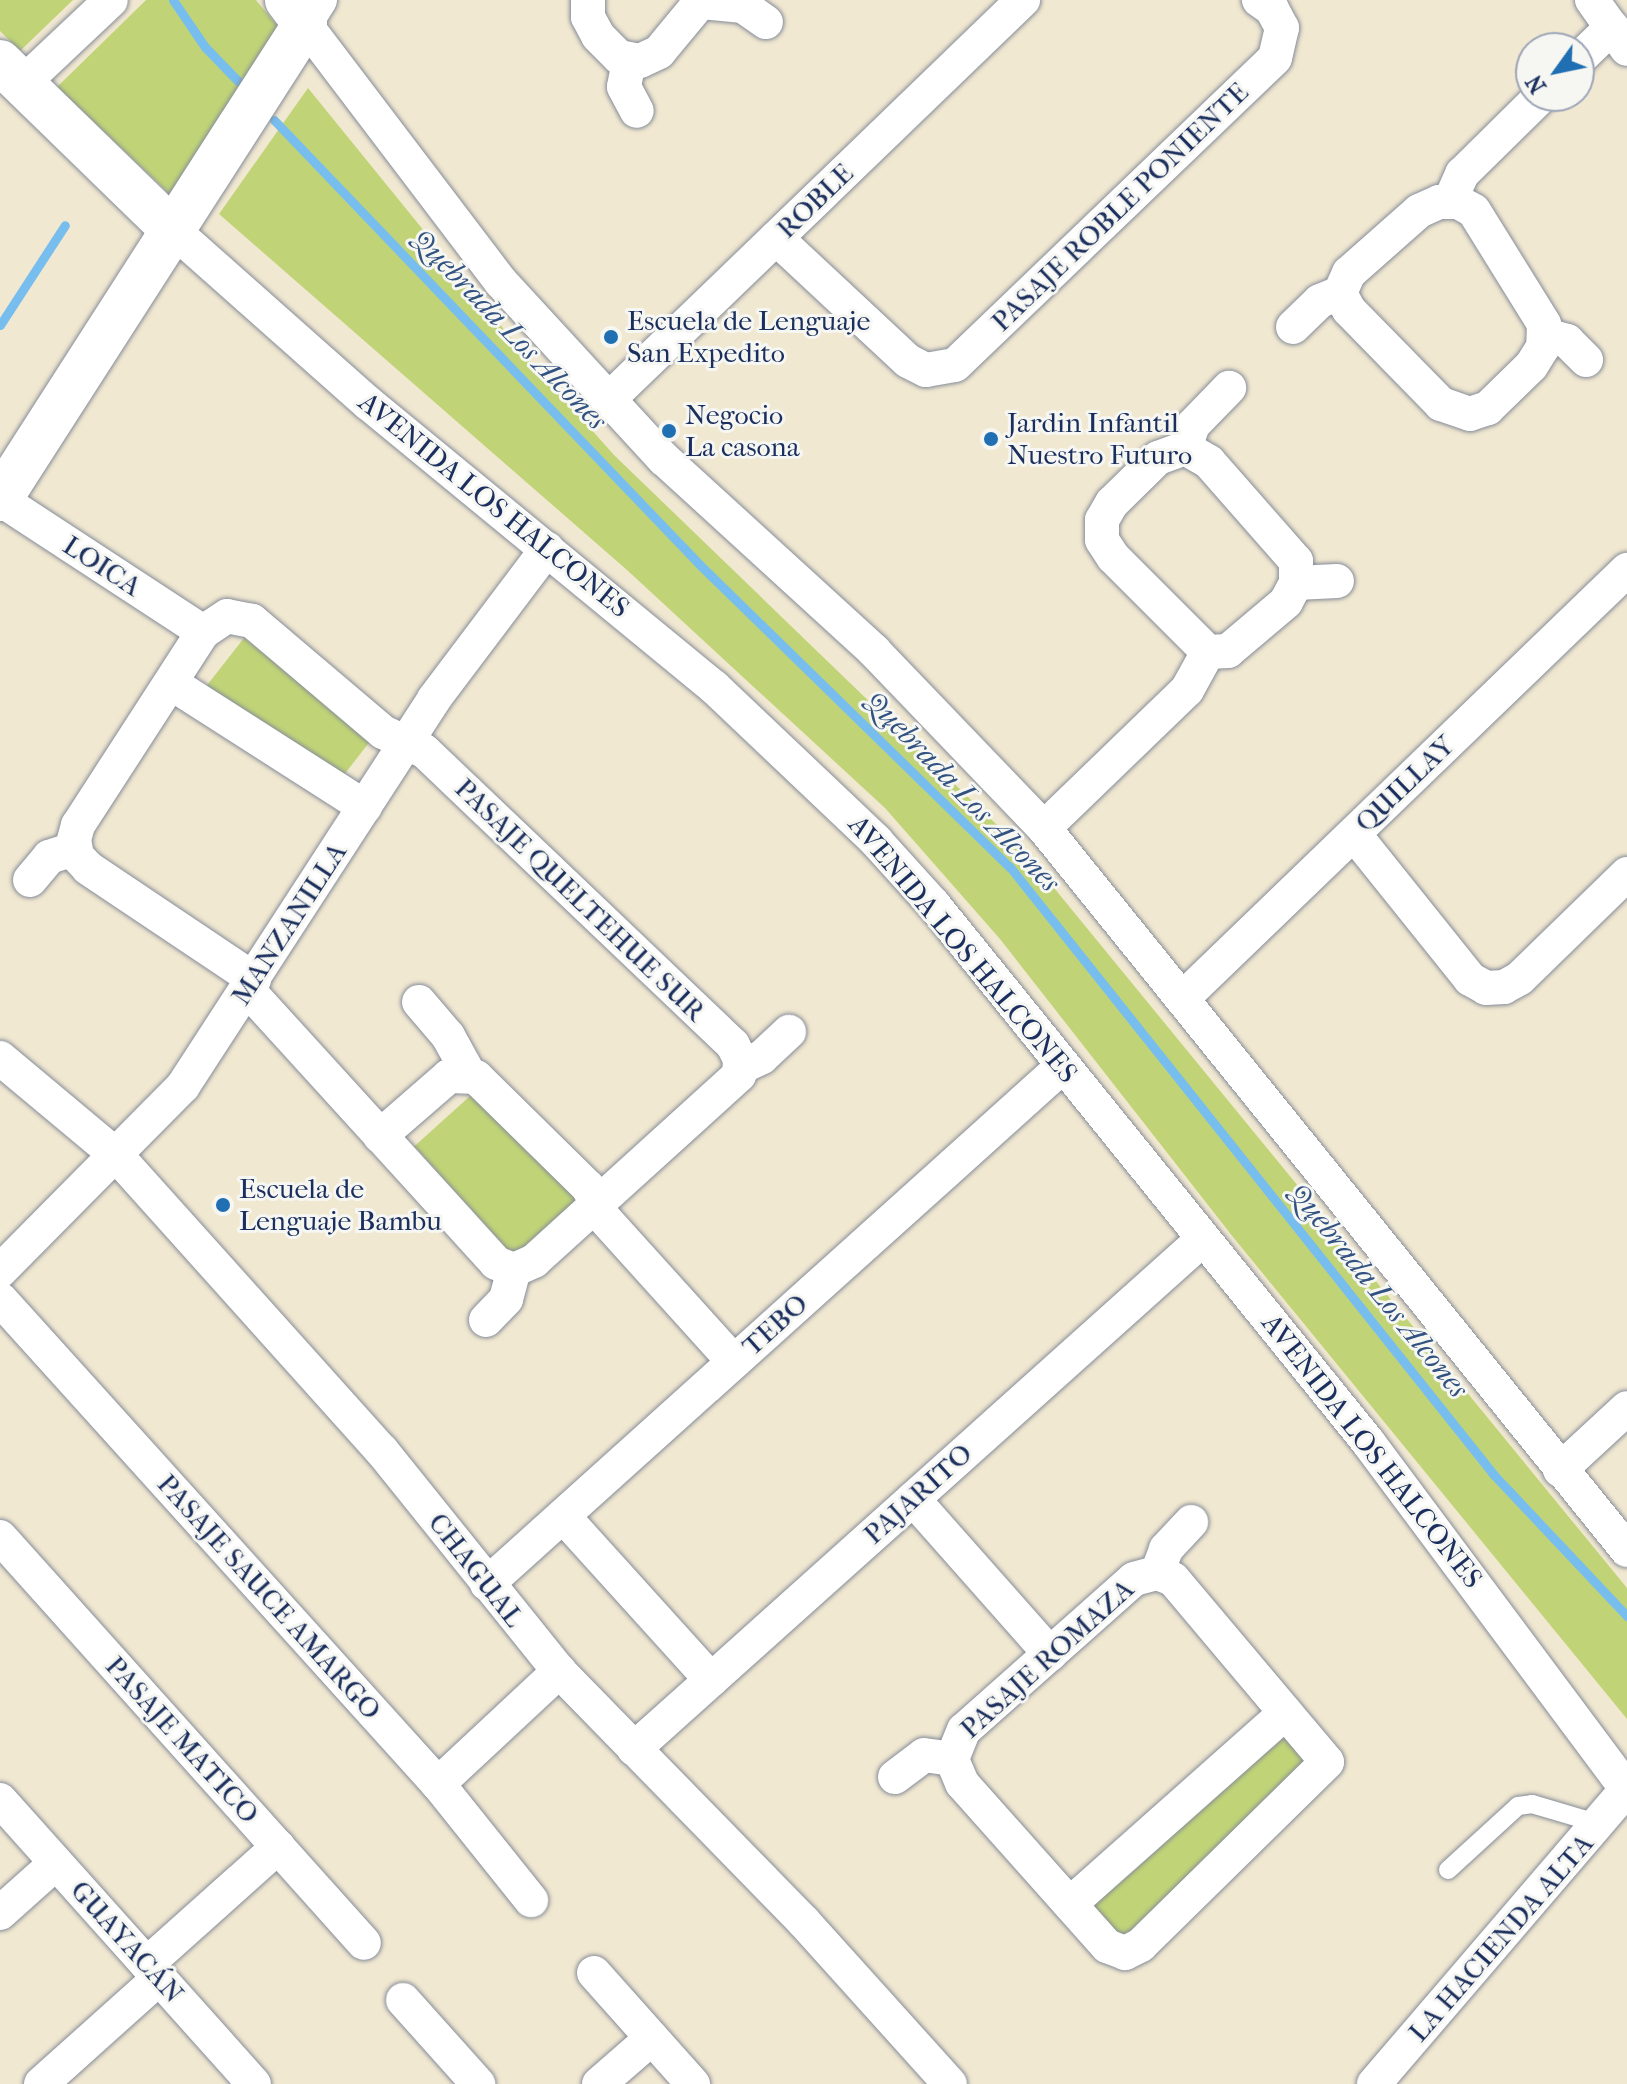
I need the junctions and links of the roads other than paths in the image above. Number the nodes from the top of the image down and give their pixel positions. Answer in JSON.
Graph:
{"nodes":[{"id":1,"x":111,"y":0,"type":"edge"},
{"id":2,"x":588,"y":0,"type":"edge"},
{"id":3,"x":1023,"y":0,"type":"edge"},
{"id":4,"x":1259,"y":0,"type":"edge"},
{"id":5,"x":1592,"y":0,"type":"edge"},
{"id":6,"x":702,"y":1,"type":"edge"},
{"id":7,"x":304,"y":8,"type":"edge"},
{"id":8,"x":766,"y":22,"type":"dead end"},
{"id":9,"x":1620,"y":38,"type":"edge"},
{"id":10,"x":1595,"y":51,"type":"edge"},
{"id":11,"x":629,"y":61,"type":"junction"},
{"id":12,"x":11,"y":73,"type":"edge"},
{"id":13,"x":637,"y":111,"type":"dead end"},
{"id":14,"x":1525,"y":112,"type":"edge"},
{"id":15,"x":1450,"y":201,"type":"junction"},
{"id":16,"x":173,"y":230,"type":"junction"},
{"id":17,"x":776,"y":238,"type":"junction"},
{"id":18,"x":1340,"y":293,"type":"junction"},
{"id":19,"x":1293,"y":327,"type":"dead end"},
{"id":20,"x":1545,"y":335,"type":"junction"},
{"id":21,"x":1586,"y":360,"type":"dead end"},
{"id":22,"x":1229,"y":388,"type":"dead end"},
{"id":23,"x":607,"y":401,"type":"junction"},
{"id":24,"x":1185,"y":448,"type":"junction"},
{"id":25,"x":0,"y":499,"type":"edge"},
{"id":26,"x":547,"y":549,"type":"junction"},
{"id":27,"x":1627,"y":570,"type":"edge"},
{"id":28,"x":1337,"y":581,"type":"dead end"},
{"id":29,"x":1296,"y":583,"type":"junction"},
{"id":30,"x":203,"y":632,"type":"junction"},
{"id":31,"x":1208,"y":652,"type":"junction"},
{"id":32,"x":171,"y":683,"type":"junction"},
{"id":33,"x":406,"y":743,"type":"junction"},
{"id":34,"x":365,"y":807,"type":"junction"},
{"id":35,"x":1044,"y":828,"type":"junction"},
{"id":36,"x":1354,"y":834,"type":"junction"},
{"id":37,"x":74,"y":849,"type":"junction"},
{"id":38,"x":1627,"y":874,"type":"edge"},
{"id":39,"x":30,"y":880,"type":"dead end"},
{"id":40,"x":250,"y":984,"type":"junction"},
{"id":41,"x":1183,"y":998,"type":"junction"},
{"id":42,"x":419,"y":1002,"type":"dead end"},
{"id":43,"x":789,"y":1032,"type":"dead end"},
{"id":44,"x":0,"y":1058,"type":"edge"},
{"id":45,"x":1063,"y":1066,"type":"junction"},
{"id":46,"x":741,"y":1067,"type":"junction"},
{"id":47,"x":469,"y":1074,"type":"junction"},
{"id":48,"x":380,"y":1136,"type":"junction"},
{"id":49,"x":117,"y":1156,"type":"junction"},
{"id":50,"x":596,"y":1205,"type":"junction"},
{"id":51,"x":1203,"y":1239,"type":"junction"},
{"id":52,"x":514,"y":1270,"type":"junction"},
{"id":53,"x":0,"y":1271,"type":"edge"},
{"id":54,"x":0,"y":1299,"type":"edge"},
{"id":55,"x":486,"y":1320,"type":"dead end"},
{"id":56,"x":734,"y":1362,"type":"junction"},
{"id":57,"x":1627,"y":1408,"type":"edge"},
{"id":58,"x":1560,"y":1470,"type":"junction"},
{"id":59,"x":913,"y":1499,"type":"junction"},
{"id":60,"x":563,"y":1516,"type":"junction"},
{"id":61,"x":1191,"y":1522,"type":"dead end"},
{"id":62,"x":0,"y":1537,"type":"edge"},
{"id":63,"x":1627,"y":1550,"type":"edge"},
{"id":64,"x":1157,"y":1573,"type":"junction"},
{"id":65,"x":487,"y":1584,"type":"junction"},
{"id":66,"x":1050,"y":1654,"type":"junction"},
{"id":67,"x":559,"y":1671,"type":"junction"},
{"id":68,"x":711,"y":1680,"type":"junction"},
{"id":69,"x":1285,"y":1713,"type":"junction"},
{"id":70,"x":634,"y":1749,"type":"junction"},
{"id":71,"x":952,"y":1759,"type":"junction"},
{"id":72,"x":895,"y":1777,"type":"dead end"},
{"id":73,"x":438,"y":1784,"type":"junction"},
{"id":74,"x":1627,"y":1790,"type":"edge"},
{"id":75,"x":0,"y":1800,"type":"edge"},
{"id":76,"x":1600,"y":1824,"type":"junction"},
{"id":77,"x":278,"y":1847,"type":"junction"},
{"id":78,"x":56,"y":1863,"type":"junction"},
{"id":79,"x":1448,"y":1870,"type":"dead end"},
{"id":80,"x":531,"y":1900,"type":"dead end"},
{"id":81,"x":1070,"y":1904,"type":"junction"},
{"id":82,"x":0,"y":1913,"type":"edge"},
{"id":83,"x":364,"y":1943,"type":"dead end"},
{"id":84,"x":153,"y":1971,"type":"junction"},
{"id":85,"x":594,"y":1973,"type":"dead end"},
{"id":86,"x":403,"y":2000,"type":"dead end"},
{"id":87,"x":652,"y":2038,"type":"junction"},
{"id":88,"x":41,"y":2084,"type":"edge"},
{"id":89,"x":254,"y":2084,"type":"edge"},
{"id":90,"x":478,"y":2084,"type":"edge"},
{"id":91,"x":599,"y":2084,"type":"edge"},
{"id":92,"x":693,"y":2084,"type":"edge"},
{"id":93,"x":950,"y":2084,"type":"edge"},
{"id":94,"x":1374,"y":2084,"type":"edge"}],
"edges":[{"from":1,"to":12,"type":"street"},
{"from":2,"to":11,"type":"street"},
{"from":3,"to":17,"type":"street","name":"ROBLE"},
{"from":4,"to":17,"type":"street","name":"PASAJE ROBLE PONIENTE"},
{"from":5,"to":9,"type":"street"},
{"from":6,"to":8,"type":"street"},
{"from":6,"to":11,"type":"street"},
{"from":7,"to":16,"type":"street"},
{"from":7,"to":23,"type":"street"},
{"from":9,"to":10,"type":"street"},
{"from":11,"to":13,"type":"street"},
{"from":12,"to":16,"type":"street","name":"AVENIDA LOS HALCONES"},
{"from":14,"to":15,"type":"street"},
{"from":15,"to":18,"type":"street"},
{"from":15,"to":20,"type":"street"},
{"from":16,"to":25,"type":"street"},
{"from":16,"to":26,"type":"street","name":"AVENIDA LOS HALCONES"},
{"from":17,"to":23,"type":"street","name":"ROBLE"},
{"from":18,"to":19,"type":"street"},
{"from":18,"to":20,"type":"street"},
{"from":20,"to":21,"type":"street"},
{"from":22,"to":24,"type":"street"},
{"from":23,"to":35,"type":"street"},
{"from":24,"to":29,"type":"street"},
{"from":24,"to":31,"type":"street"},
{"from":25,"to":30,"type":"street","name":"LOICA"},
{"from":26,"to":33,"type":"street","name":"MANZANILLA"},
{"from":26,"to":45,"type":"street","name":"AVENIDA LOS HALCONES"},
{"from":27,"to":36,"type":"street","name":"QUILLAY"},
{"from":28,"to":29,"type":"street"},
{"from":29,"to":31,"type":"street"},
{"from":30,"to":32,"type":"street"},
{"from":30,"to":33,"type":"street","name":"PASAJE QUELTEHUE SUR"},
{"from":31,"to":35,"type":"street"},
{"from":32,"to":34,"type":"street"},
{"from":32,"to":37,"type":"street"},
{"from":33,"to":34,"type":"street","name":"MANZANILLA"},
{"from":33,"to":46,"type":"street","name":"PASAJE QUELTEHUE SUR"},
{"from":34,"to":40,"type":"street","name":"MANZANILLA"},
{"from":35,"to":41,"type":"street"},
{"from":36,"to":38,"type":"street"},
{"from":36,"to":41,"type":"street","name":"QUILLAY"},
{"from":37,"to":39,"type":"street"},
{"from":37,"to":40,"type":"street"},
{"from":40,"to":48,"type":"street"},
{"from":40,"to":49,"type":"street","name":"MANZANILLA"},
{"from":41,"to":58,"type":"street"},
{"from":42,"to":47,"type":"street"},
{"from":43,"to":46,"type":"street"},
{"from":44,"to":49,"type":"street","name":"CHAGUAL"},
{"from":45,"to":51,"type":"street","name":"AVENIDA LOS HALCONES"},
{"from":45,"to":56,"type":"street","name":"TEBO"},
{"from":46,"to":50,"type":"street"},
{"from":47,"to":48,"type":"street"},
{"from":47,"to":50,"type":"street"},
{"from":48,"to":52,"type":"street"},
{"from":49,"to":53,"type":"street","name":"MANZANILLA"},
{"from":49,"to":65,"type":"street","name":"CHAGUAL"},
{"from":50,"to":52,"type":"street"},
{"from":50,"to":56,"type":"street"},
{"from":51,"to":59,"type":"street","name":"PAJARITO"},
{"from":51,"to":74,"type":"street","name":"AVENIDA LOS HALCONES"},
{"from":52,"to":55,"type":"street"},
{"from":54,"to":73,"type":"street","name":"PASAJE SAUCE AMARGO"},
{"from":56,"to":60,"type":"street","name":"TEBO"},
{"from":57,"to":58,"type":"street"},
{"from":58,"to":63,"type":"street"},
{"from":59,"to":66,"type":"street"},
{"from":59,"to":68,"type":"street","name":"PAJARITO"},
{"from":60,"to":65,"type":"street","name":"TEBO"},
{"from":60,"to":68,"type":"street"},
{"from":61,"to":64,"type":"street","name":"PASAJE ROMAZA"},
{"from":62,"to":77,"type":"street","name":"PASAJE MATICO"},
{"from":64,"to":66,"type":"street","name":"PASAJE ROMAZA"},
{"from":64,"to":69,"type":"street"},
{"from":65,"to":67,"type":"street","name":"CHAGUAL"},
{"from":66,"to":71,"type":"street","name":"PASAJE ROMAZA"},
{"from":67,"to":70,"type":"street","name":"CHAGUAL"},
{"from":67,"to":73,"type":"street"},
{"from":68,"to":70,"type":"street","name":"PAJARITO"},
{"from":69,"to":81,"type":"street"},
{"from":69,"to":81,"type":"street"},
{"from":70,"to":93,"type":"street","name":"CHAGUAL"},
{"from":71,"to":72,"type":"street","name":"PASAJE ROMAZA"},
{"from":71,"to":81,"type":"street"},
{"from":73,"to":80,"type":"street","name":"PASAJE SAUCE AMARGO"},
{"from":74,"to":76,"type":"street","name":"LA HACIENDA ALTA"},
{"from":75,"to":78,"type":"street","name":"GUAYACÁN"},
{"from":76,"to":79,"type":"lane"},
{"from":76,"to":94,"type":"street","name":"LA HACIENDA ALTA"},
{"from":77,"to":83,"type":"street","name":"PASAJE MATICO"},
{"from":77,"to":84,"type":"street"},
{"from":78,"to":82,"type":"street"},
{"from":78,"to":84,"type":"street","name":"GUAYACÁN"},
{"from":84,"to":88,"type":"street"},
{"from":84,"to":89,"type":"street","name":"GUAYACÁN"},
{"from":85,"to":87,"type":"street"},
{"from":86,"to":90,"type":"street"},
{"from":87,"to":91,"type":"street"},
{"from":87,"to":92,"type":"street"}]}
